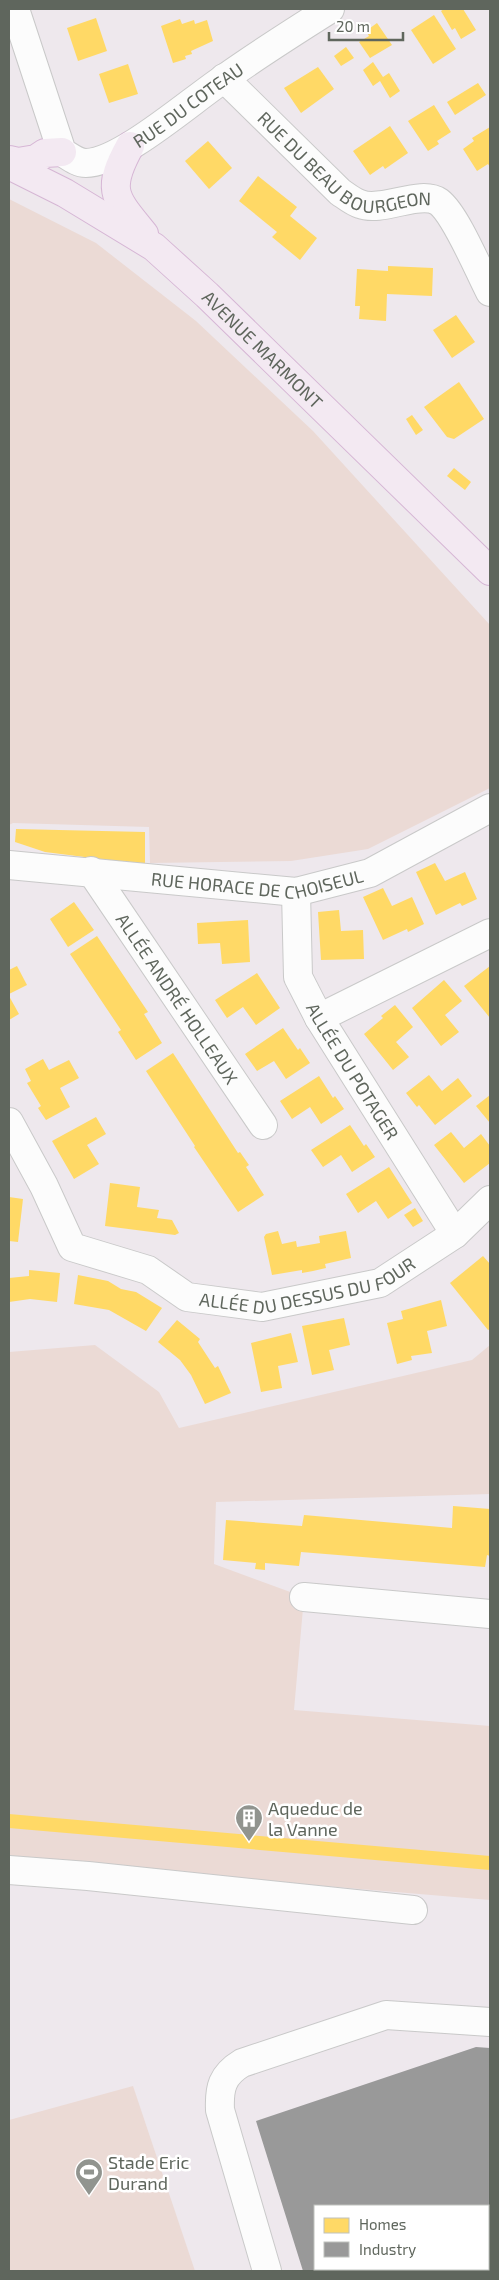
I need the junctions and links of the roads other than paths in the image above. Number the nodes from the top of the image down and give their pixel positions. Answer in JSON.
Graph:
{"nodes":[{"id":1,"x":15,"y":9,"type":"edge"},
{"id":2,"x":330,"y":9,"type":"edge"},
{"id":3,"x":300,"y":18,"type":"edge"},
{"id":4,"x":224,"y":78,"type":"junction"},
{"id":5,"x":58,"y":140,"type":"junction"},
{"id":6,"x":130,"y":146,"type":"junction"},
{"id":7,"x":9,"y":160,"type":"edge"},
{"id":8,"x":9,"y":165,"type":"edge"},
{"id":9,"x":154,"y":247,"type":"junction"},
{"id":10,"x":490,"y":292,"type":"edge"},
{"id":11,"x":490,"y":571,"type":"edge"},
{"id":12,"x":490,"y":808,"type":"edge"},
{"id":13,"x":9,"y":865,"type":"edge"},
{"id":14,"x":91,"y":871,"type":"junction"},
{"id":15,"x":296,"y":892,"type":"junction"},
{"id":16,"x":490,"y":933,"type":"edge"},
{"id":17,"x":319,"y":1018,"type":"junction"},
{"id":18,"x":9,"y":1122,"type":"edge"},
{"id":19,"x":263,"y":1124,"type":"dead end"},
{"id":20,"x":490,"y":1200,"type":"edge"},
{"id":21,"x":455,"y":1234,"type":"junction"},
{"id":22,"x":304,"y":1597,"type":"dead end"},
{"id":23,"x":490,"y":1614,"type":"edge"},
{"id":24,"x":9,"y":1870,"type":"edge"},
{"id":25,"x":413,"y":1910,"type":"dead end"},
{"id":26,"x":490,"y":2022,"type":"edge"},
{"id":27,"x":267,"y":2271,"type":"edge"}],
"edges":[{"from":1,"to":5,"type":"street"},
{"from":2,"to":3,"type":"street","name":"RUE DU COTEAU"},
{"from":3,"to":4,"type":"street","name":"RUE DU COTEAU"},
{"from":4,"to":6,"type":"street","name":"RUE DU COTEAU"},
{"from":4,"to":10,"type":"street","name":"RUE DU BEAU BOURGEON"},
{"from":5,"to":6,"type":"street","name":"RUE DU COTEAU"},
{"from":5,"to":7,"type":"main road"},
{"from":6,"to":9,"type":"main road"},
{"from":8,"to":9,"type":"main road","name":"AVENUE MARMONT"},
{"from":9,"to":11,"type":"main road","name":"AVENUE MARMONT"},
{"from":12,"to":15,"type":"street","name":"RUE HORACE DE CHOISEUL"},
{"from":13,"to":14,"type":"street","name":"RUE HORACE DE CHOISEUL"},
{"from":14,"to":15,"type":"street","name":"RUE HORACE DE CHOISEUL"},
{"from":14,"to":19,"type":"street","name":"ALLÉE ANDRÉ HOLLEAUX"},
{"from":15,"to":17,"type":"street","name":"ALLÉE DU POTAGER"},
{"from":16,"to":17,"type":"street"},
{"from":17,"to":21,"type":"street","name":"ALLÉE DU POTAGER"},
{"from":18,"to":21,"type":"street","name":"ALLÉE DU DESSUS DU FOUR"},
{"from":20,"to":21,"type":"street","name":"ALLÉE DU DESSUS DU FOUR"},
{"from":22,"to":23,"type":"street"},
{"from":24,"to":25,"type":"street"},
{"from":26,"to":27,"type":"street"}]}
